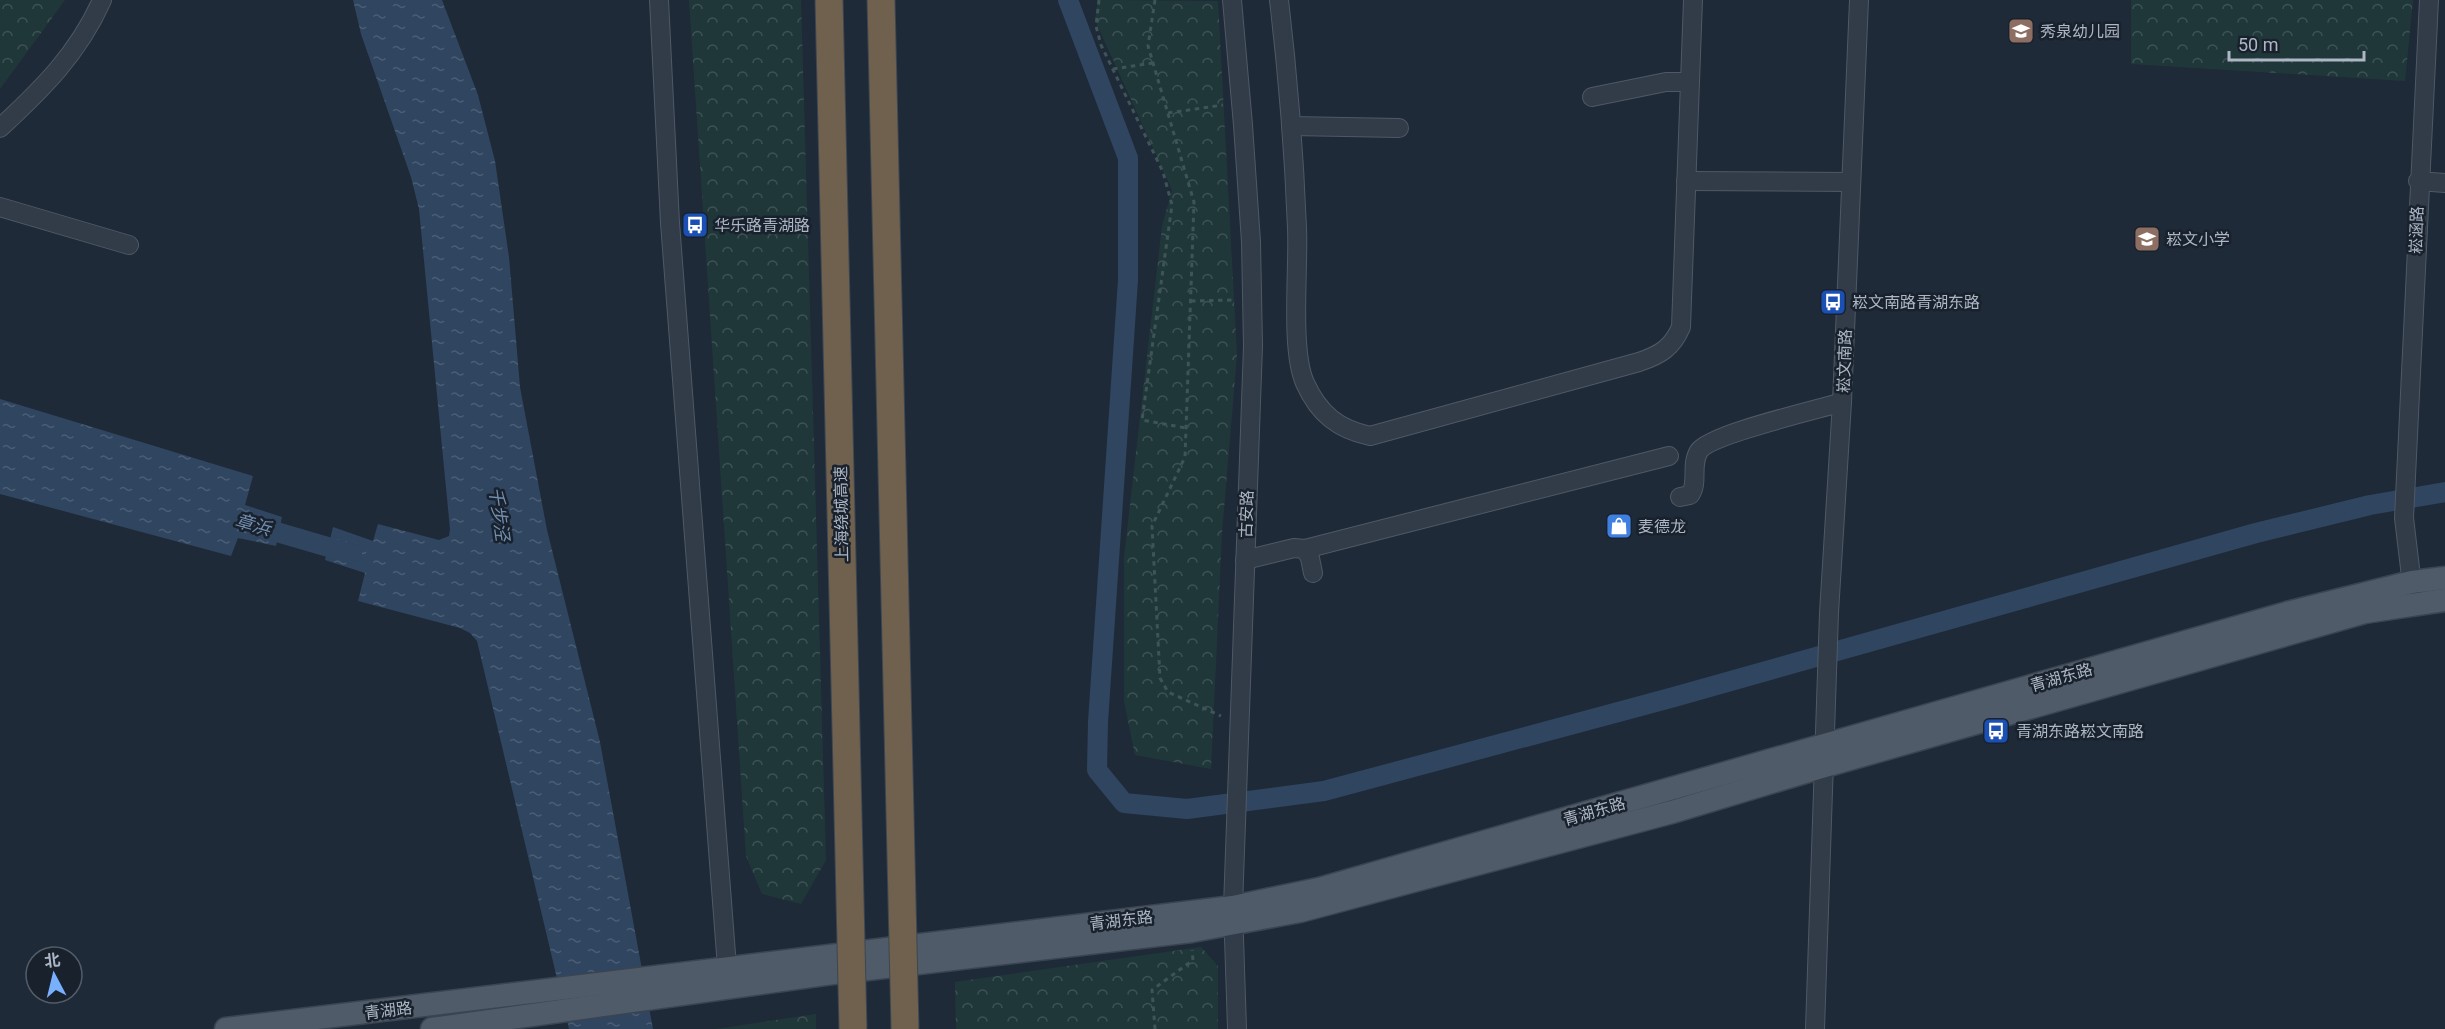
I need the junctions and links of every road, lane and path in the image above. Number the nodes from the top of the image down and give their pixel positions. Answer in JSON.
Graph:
{"nodes":[{"id":1,"x":102,"y":0,"type":"edge"},
{"id":2,"x":659,"y":0,"type":"edge"},
{"id":3,"x":829,"y":0,"type":"edge"},
{"id":4,"x":881,"y":0,"type":"edge"},
{"id":5,"x":1099,"y":0,"type":"edge"},
{"id":6,"x":1155,"y":0,"type":"edge"},
{"id":7,"x":1232,"y":0,"type":"edge"},
{"id":8,"x":1279,"y":0,"type":"edge"},
{"id":9,"x":1693,"y":0,"type":"edge"},
{"id":10,"x":1859,"y":0,"type":"edge"},
{"id":11,"x":2429,"y":0,"type":"edge"},
{"id":12,"x":1153,"y":63,"type":"junction"},
{"id":13,"x":1113,"y":69,"type":"junction"},
{"id":14,"x":1690,"y":82,"type":"junction"},
{"id":15,"x":1592,"y":97,"type":"dead end"},
{"id":16,"x":1241,"y":103,"type":"junction"},
{"id":17,"x":1168,"y":113,"type":"junction"},
{"id":18,"x":1291,"y":126,"type":"junction"},
{"id":19,"x":0,"y":128,"type":"edge"},
{"id":20,"x":1399,"y":128,"type":"dead end"},
{"id":21,"x":1686,"y":181,"type":"junction"},
{"id":22,"x":2418,"y":181,"type":"junction"},
{"id":23,"x":1851,"y":182,"type":"junction"},
{"id":24,"x":2445,"y":183,"type":"edge"},
{"id":25,"x":0,"y":207,"type":"edge"},
{"id":26,"x":129,"y":245,"type":"dead end"},
{"id":27,"x":1252,"y":300,"type":"junction"},
{"id":28,"x":1191,"y":301,"type":"junction"},
{"id":29,"x":1842,"y":402,"type":"junction"},
{"id":30,"x":1186,"y":428,"type":"junction"},
{"id":31,"x":1669,"y":456,"type":"dead end"},
{"id":32,"x":1680,"y":497,"type":"dead end"},
{"id":33,"x":1305,"y":549,"type":"junction"},
{"id":34,"x":1245,"y":560,"type":"junction"},
{"id":35,"x":1313,"y":573,"type":"dead end"},
{"id":36,"x":2445,"y":578,"type":"edge"},
{"id":37,"x":2413,"y":593,"type":"junction"},
{"id":38,"x":2445,"y":600,"type":"edge"},
{"id":39,"x":1239,"y":724,"type":"junction"},
{"id":40,"x":1825,"y":755,"type":"junction"},
{"id":41,"x":1233,"y":915,"type":"junction"},
{"id":42,"x":1192,"y":931,"type":"junction"},
{"id":43,"x":728,"y":979,"type":"junction"},
{"id":44,"x":226,"y":1029,"type":"edge"},
{"id":45,"x":432,"y":1029,"type":"edge"},
{"id":46,"x":853,"y":1029,"type":"edge"},
{"id":47,"x":905,"y":1029,"type":"edge"},
{"id":48,"x":1155,"y":1029,"type":"edge"},
{"id":49,"x":1237,"y":1029,"type":"edge"},
{"id":50,"x":1815,"y":1029,"type":"edge"}],
"edges":[{"from":1,"to":19,"type":"street"},
{"from":2,"to":43,"type":"street"},
{"from":3,"to":46,"type":"highway","name":"上海绕城高速","bridge":true},
{"from":4,"to":47,"type":"highway","bridge":true},
{"from":5,"to":13,"type":"path"},
{"from":6,"to":12,"type":"path"},
{"from":7,"to":16,"type":"street","name":"古安路"},
{"from":8,"to":18,"type":"street"},
{"from":9,"to":14,"type":"street"},
{"from":10,"to":23,"type":"street","name":"崧文南路"},
{"from":11,"to":22,"type":"street","name":"崧涵路"},
{"from":12,"to":13,"type":"path"},
{"from":12,"to":17,"type":"path"},
{"from":13,"to":30,"type":"path"},
{"from":14,"to":15,"type":"street"},
{"from":14,"to":21,"type":"street"},
{"from":16,"to":17,"type":"path"},
{"from":16,"to":27,"type":"street","name":"古安路"},
{"from":17,"to":28,"type":"path"},
{"from":18,"to":20,"type":"street"},
{"from":18,"to":21,"type":"street"},
{"from":21,"to":23,"type":"street"},
{"from":22,"to":24,"type":"street"},
{"from":22,"to":37,"type":"street","name":"崧涵路"},
{"from":23,"to":29,"type":"street","name":"崧文南路"},
{"from":25,"to":26,"type":"street"},
{"from":27,"to":28,"type":"path"},
{"from":27,"to":34,"type":"street","name":"古安路"},
{"from":28,"to":30,"type":"path"},
{"from":29,"to":32,"type":"street"},
{"from":29,"to":40,"type":"street","name":"崧文南路"},
{"from":30,"to":39,"type":"path"},
{"from":31,"to":33,"type":"street"},
{"from":33,"to":34,"type":"street"},
{"from":33,"to":35,"type":"street"},
{"from":34,"to":39,"type":"street","name":"古安路"},
{"from":36,"to":37,"type":"main road","name":"青湖东路"},
{"from":37,"to":38,"type":"main road","name":"青湖东路"},
{"from":37,"to":40,"type":"main road","name":"青湖东路"},
{"from":39,"to":41,"type":"street","name":"古安路"},
{"from":40,"to":41,"type":"main road","name":"青湖东路"},
{"from":40,"to":50,"type":"street","name":"崧文南路"},
{"from":41,"to":42,"type":"main road","name":"青湖东路"},
{"from":41,"to":43,"type":"main road","name":"青湖东路"},
{"from":41,"to":49,"type":"street","name":"古安路"},
{"from":42,"to":43,"type":"main road","name":"青湖东路"},
{"from":42,"to":48,"type":"path"},
{"from":43,"to":44,"type":"main road","name":"青湖路"},
{"from":43,"to":45,"type":"main road","name":"青湖路"}]}
